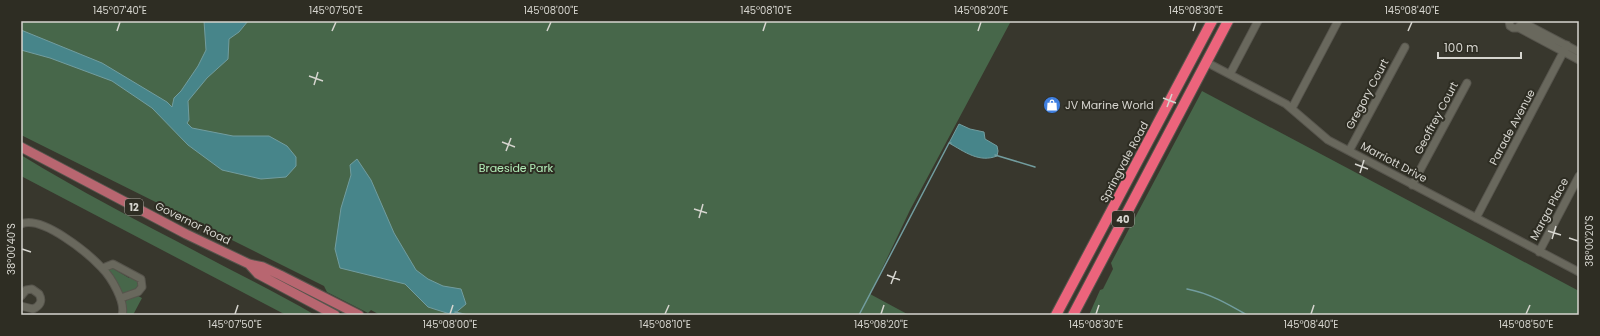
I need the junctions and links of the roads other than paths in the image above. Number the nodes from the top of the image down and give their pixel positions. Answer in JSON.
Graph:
{"nodes":[{"id":1,"x":1212,"y":21,"type":"edge"},
{"id":2,"x":1228,"y":21,"type":"edge"},
{"id":3,"x":1258,"y":21,"type":"edge"},
{"id":4,"x":1338,"y":21,"type":"edge"},
{"id":5,"x":1508,"y":21,"type":"edge"},
{"id":6,"x":1521,"y":24,"type":"edge"},
{"id":7,"x":1405,"y":47,"type":"dead end"},
{"id":8,"x":1565,"y":48,"type":"junction"},
{"id":9,"x":1579,"y":52,"type":"edge"},
{"id":10,"x":1579,"y":60,"type":"edge"},
{"id":11,"x":1206,"y":62,"type":"junction"},
{"id":12,"x":1230,"y":74,"type":"junction"},
{"id":13,"x":1467,"y":83,"type":"dead end"},
{"id":14,"x":1292,"y":108,"type":"junction"},
{"id":15,"x":21,"y":147,"type":"edge"},
{"id":16,"x":1349,"y":151,"type":"junction"},
{"id":17,"x":1579,"y":176,"type":"edge"},
{"id":18,"x":1412,"y":185,"type":"junction"},
{"id":19,"x":1476,"y":218,"type":"junction"},
{"id":20,"x":22,"y":222,"type":"edge"},
{"id":21,"x":1539,"y":252,"type":"junction"},
{"id":22,"x":249,"y":264,"type":"junction"},
{"id":23,"x":103,"y":268,"type":"junction"},
{"id":24,"x":1579,"y":272,"type":"edge"},
{"id":25,"x":21,"y":296,"type":"edge"},
{"id":26,"x":121,"y":298,"type":"junction"},
{"id":27,"x":21,"y":306,"type":"edge"},
{"id":28,"x":122,"y":315,"type":"edge"},
{"id":29,"x":335,"y":315,"type":"edge"},
{"id":30,"x":359,"y":315,"type":"edge"},
{"id":31,"x":1056,"y":315,"type":"edge"},
{"id":32,"x":1073,"y":315,"type":"edge"}],
"edges":[{"from":1,"to":31,"type":"highway","name":"Springvale Road","number":"40"},
{"from":2,"to":11,"type":"highway","number":"40"},
{"from":3,"to":12,"type":"street"},
{"from":4,"to":14,"type":"street"},
{"from":5,"to":6,"type":"street"},
{"from":6,"to":8,"type":"street"},
{"from":7,"to":16,"type":"street","name":"Gregory Court"},
{"from":8,"to":9,"type":"street"},
{"from":8,"to":10,"type":"street"},
{"from":8,"to":19,"type":"street","name":"Parade Avenue"},
{"from":11,"to":12,"type":"street","name":"Marriott Drive"},
{"from":11,"to":32,"type":"highway","number":"40"},
{"from":12,"to":14,"type":"street","name":"Marriott Drive"},
{"from":13,"to":18,"type":"street","name":"Geoffrey Court"},
{"from":14,"to":16,"type":"street","name":"Marriott Drive"},
{"from":15,"to":22,"type":"main road","name":"Governor Road","number":"12"},
{"from":16,"to":18,"type":"street","name":"Marriott Drive"},
{"from":17,"to":21,"type":"street","name":"Marga Place"},
{"from":18,"to":19,"type":"street","name":"Marriott Drive"},
{"from":19,"to":21,"type":"street","name":"Marriott Drive"},
{"from":20,"to":23,"type":"street"},
{"from":21,"to":24,"type":"street","name":"Marriott Drive"},
{"from":22,"to":29,"type":"main road","name":"Governor Road","number":"12"},
{"from":22,"to":30,"type":"main road","name":"Governor Road","number":"12"},
{"from":23,"to":26,"type":"street"},
{"from":23,"to":26,"type":"street"},
{"from":25,"to":27,"type":"street"},
{"from":26,"to":28,"type":"street"}]}
